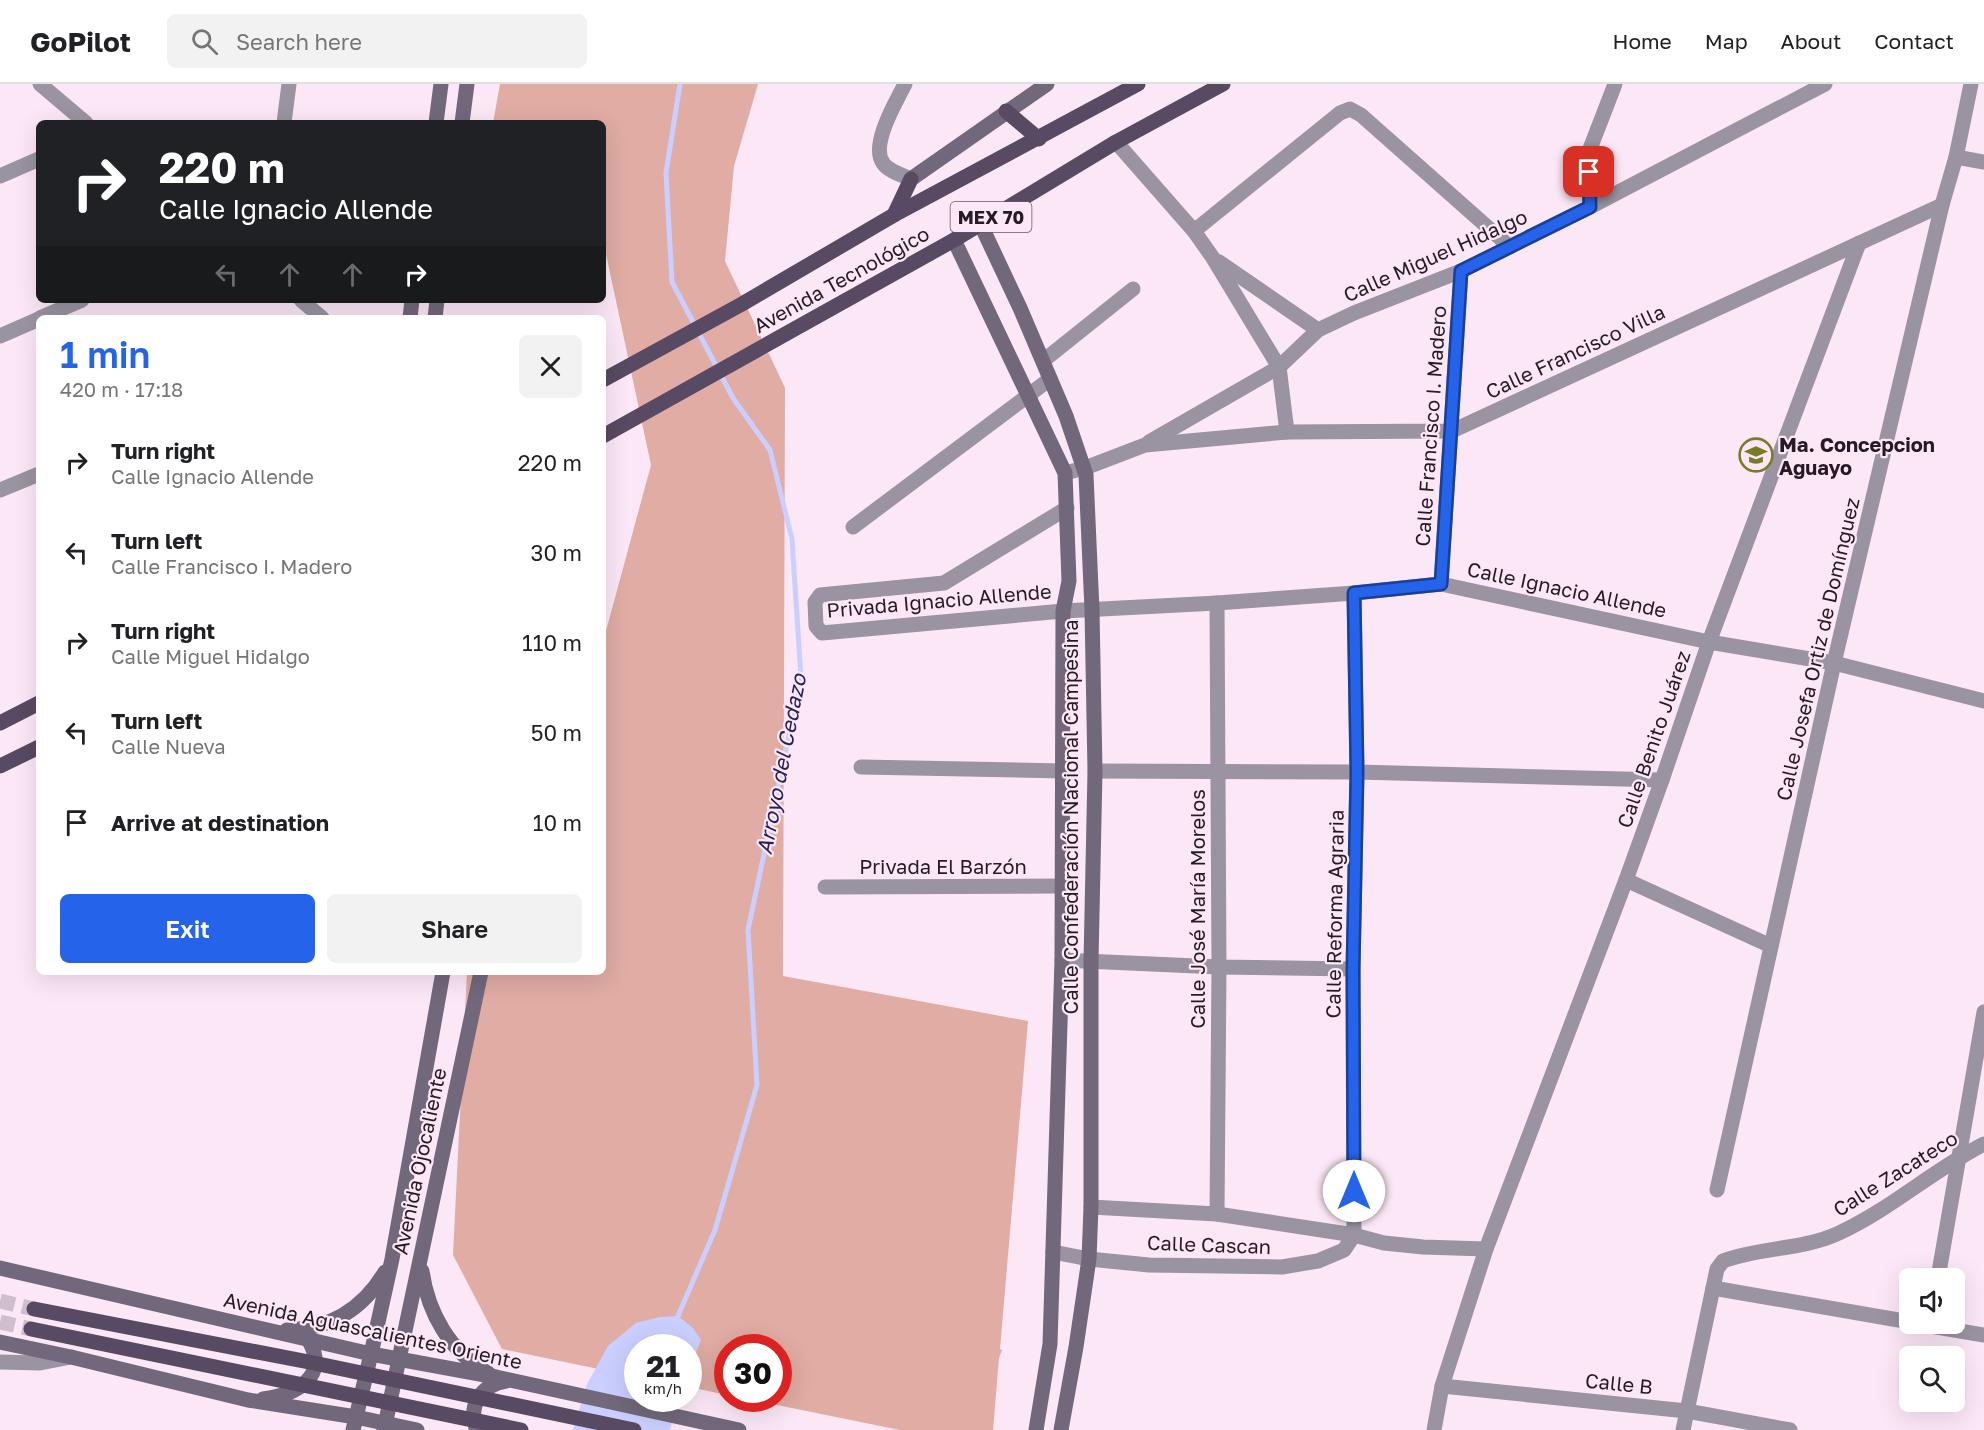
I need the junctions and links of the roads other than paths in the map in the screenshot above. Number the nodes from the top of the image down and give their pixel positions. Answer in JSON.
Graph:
{"nodes":[{"id":1,"x":40,"y":84,"type":"edge"},
{"id":2,"x":289,"y":84,"type":"edge"},
{"id":3,"x":441,"y":84,"type":"edge"},
{"id":4,"x":467,"y":84,"type":"edge"},
{"id":5,"x":904,"y":84,"type":"edge"},
{"id":6,"x":1047,"y":84,"type":"edge"},
{"id":7,"x":1138,"y":84,"type":"edge"},
{"id":8,"x":1223,"y":84,"type":"edge"},
{"id":9,"x":1615,"y":84,"type":"edge"},
{"id":10,"x":1825,"y":84,"type":"edge"},
{"id":11,"x":1971,"y":84,"type":"edge"},
{"id":12,"x":1029,"y":89,"type":"edge"},
{"id":13,"x":1006,"y":111,"type":"junction"},
{"id":14,"x":82,"y":120,"type":"edge"},
{"id":15,"x":284,"y":120,"type":"edge"},
{"id":16,"x":436,"y":120,"type":"edge"},
{"id":17,"x":462,"y":120,"type":"edge"},
{"id":18,"x":1039,"y":139,"type":"junction"},
{"id":19,"x":1116,"y":142,"type":"junction"},
{"id":20,"x":1956,"y":157,"type":"junction"},
{"id":21,"x":36,"y":160,"type":"edge"},
{"id":22,"x":1984,"y":162,"type":"edge"},
{"id":23,"x":0,"y":176,"type":"edge"},
{"id":24,"x":911,"y":179,"type":"junction"},
{"id":25,"x":1942,"y":205,"type":"junction"},
{"id":26,"x":1590,"y":207,"type":"junction"},
{"id":27,"x":894,"y":215,"type":"junction"},
{"id":28,"x":980,"y":223,"type":"junction"},
{"id":29,"x":1194,"y":231,"type":"junction"},
{"id":30,"x":954,"y":240,"type":"junction"},
{"id":31,"x":1859,"y":243,"type":"junction"},
{"id":32,"x":1510,"y":246,"type":"junction"},
{"id":33,"x":1213,"y":258,"type":"junction"},
{"id":34,"x":1461,"y":271,"type":"junction"},
{"id":35,"x":1133,"y":289,"type":"dead end"},
{"id":36,"x":75,"y":303,"type":"edge"},
{"id":37,"x":304,"y":303,"type":"edge"},
{"id":38,"x":47,"y":315,"type":"edge"},
{"id":39,"x":318,"y":315,"type":"edge"},
{"id":40,"x":36,"y":320,"type":"edge"},
{"id":41,"x":1318,"y":330,"type":"junction"},
{"id":42,"x":0,"y":336,"type":"edge"},
{"id":43,"x":1043,"y":361,"type":"junction"},
{"id":44,"x":1279,"y":367,"type":"junction"},
{"id":45,"x":606,"y":378,"type":"edge"},
{"id":46,"x":1050,"y":379,"type":"junction"},
{"id":47,"x":1029,"y":395,"type":"junction"},
{"id":48,"x":1452,"y":431,"type":"junction"},
{"id":49,"x":1287,"y":432,"type":"junction"},
{"id":50,"x":606,"y":434,"type":"edge"},
{"id":51,"x":1145,"y":445,"type":"junction"},
{"id":52,"x":1085,"y":468,"type":"junction"},
{"id":53,"x":1065,"y":473,"type":"junction"},
{"id":54,"x":36,"y":475,"type":"edge"},
{"id":55,"x":0,"y":490,"type":"edge"},
{"id":56,"x":1067,"y":508,"type":"junction"},
{"id":57,"x":853,"y":527,"type":"dead end"},
{"id":58,"x":1441,"y":584,"type":"junction"},
{"id":59,"x":1354,"y":593,"type":"junction"},
{"id":60,"x":1217,"y":603,"type":"junction"},
{"id":61,"x":1092,"y":610,"type":"junction"},
{"id":62,"x":1064,"y":611,"type":"junction"},
{"id":63,"x":1709,"y":642,"type":"junction"},
{"id":64,"x":1834,"y":663,"type":"junction"},
{"id":65,"x":1984,"y":701,"type":"edge"},
{"id":66,"x":36,"y":705,"type":"edge"},
{"id":67,"x":0,"y":723,"type":"edge"},
{"id":68,"x":36,"y":748,"type":"edge"},
{"id":69,"x":0,"y":766,"type":"edge"},
{"id":70,"x":861,"y":767,"type":"dead end"},
{"id":71,"x":1063,"y":771,"type":"junction"},
{"id":72,"x":1095,"y":771,"type":"junction"},
{"id":73,"x":1218,"y":771,"type":"junction"},
{"id":74,"x":1357,"y":772,"type":"junction"},
{"id":75,"x":1662,"y":780,"type":"junction"},
{"id":76,"x":1626,"y":880,"type":"junction"},
{"id":77,"x":1062,"y":886,"type":"junction"},
{"id":78,"x":825,"y":887,"type":"dead end"},
{"id":79,"x":1771,"y":946,"type":"junction"},
{"id":80,"x":1062,"y":960,"type":"junction"},
{"id":81,"x":1091,"y":961,"type":"junction"},
{"id":82,"x":1220,"y":967,"type":"junction"},
{"id":83,"x":1353,"y":969,"type":"junction"},
{"id":84,"x":442,"y":975,"type":"edge"},
{"id":85,"x":480,"y":975,"type":"edge"},
{"id":86,"x":1984,"y":1012,"type":"edge"},
{"id":87,"x":1984,"y":1096,"type":"edge"},
{"id":88,"x":1968,"y":1104,"type":"junction"},
{"id":89,"x":1984,"y":1144,"type":"edge"},
{"id":90,"x":1959,"y":1156,"type":"junction"},
{"id":91,"x":1717,"y":1190,"type":"dead end"},
{"id":92,"x":1091,"y":1207,"type":"junction"},
{"id":93,"x":1218,"y":1214,"type":"junction"},
{"id":94,"x":1354,"y":1235,"type":"junction"},
{"id":95,"x":1486,"y":1249,"type":"junction"},
{"id":96,"x":1053,"y":1252,"type":"junction"},
{"id":97,"x":421,"y":1254,"type":"junction"},
{"id":98,"x":392,"y":1258,"type":"junction"},
{"id":99,"x":1089,"y":1259,"type":"junction"},
{"id":100,"x":0,"y":1268,"type":"edge"},
{"id":101,"x":1940,"y":1268,"type":"edge"},
{"id":102,"x":1713,"y":1288,"type":"junction"},
{"id":103,"x":34,"y":1308,"type":"tunnel mouth"},
{"id":104,"x":1899,"y":1321,"type":"edge"},
{"id":105,"x":31,"y":1329,"type":"tunnel mouth"},
{"id":106,"x":269,"y":1331,"type":"junction"},
{"id":107,"x":1965,"y":1331,"type":"edge"},
{"id":108,"x":1984,"y":1335,"type":"edge"},
{"id":109,"x":308,"y":1339,"type":"junction"},
{"id":110,"x":0,"y":1342,"type":"edge"},
{"id":111,"x":372,"y":1354,"type":"junction"},
{"id":112,"x":71,"y":1357,"type":"junction"},
{"id":113,"x":400,"y":1359,"type":"junction"},
{"id":114,"x":0,"y":1362,"type":"edge"},
{"id":115,"x":496,"y":1377,"type":"junction"},
{"id":116,"x":515,"y":1381,"type":"junction"},
{"id":117,"x":1442,"y":1386,"type":"junction"},
{"id":118,"x":249,"y":1400,"type":"junction"},
{"id":119,"x":1687,"y":1411,"type":"junction"},
{"id":120,"x":355,"y":1424,"type":"edge"},
{"id":121,"x":385,"y":1427,"type":"edge"},
{"id":122,"x":417,"y":1430,"type":"edge"},
{"id":123,"x":477,"y":1430,"type":"edge"},
{"id":124,"x":521,"y":1430,"type":"edge"},
{"id":125,"x":634,"y":1430,"type":"edge"},
{"id":126,"x":739,"y":1430,"type":"edge"},
{"id":127,"x":1036,"y":1430,"type":"edge"},
{"id":128,"x":1061,"y":1430,"type":"edge"},
{"id":129,"x":1434,"y":1430,"type":"edge"},
{"id":130,"x":1683,"y":1430,"type":"edge"},
{"id":131,"x":1790,"y":1430,"type":"edge"}],
"edges":[{"from":1,"to":14,"type":"street"},
{"from":2,"to":15,"type":"street"},
{"from":3,"to":16,"type":"street"},
{"from":4,"to":17,"type":"street"},
{"from":5,"to":24,"type":"street"},
{"from":6,"to":12,"type":"street"},
{"from":7,"to":18,"type":"main road","name":"Avenida Tecnológico","number":"MEX 70"},
{"from":8,"to":19,"type":"main road","name":"Avenida Tecnológico","number":"MEX 70"},
{"from":9,"to":26,"type":"street"},
{"from":10,"to":26,"type":"street","name":"Calle Miguel Hidalgo"},
{"from":11,"to":20,"type":"street","name":"Calle Josefa Ortiz de Domínguez"},
{"from":12,"to":13,"type":"street"},
{"from":13,"to":18,"type":"main road"},
{"from":13,"to":24,"type":"street"},
{"from":18,"to":27,"type":"main road","name":"Avenida Tecnológico","number":"MEX 70"},
{"from":19,"to":28,"type":"main road","name":"Avenida Tecnológico","number":"MEX 70"},
{"from":19,"to":29,"type":"street"},
{"from":20,"to":22,"type":"street"},
{"from":20,"to":25,"type":"street","name":"Calle Josefa Ortiz de Domínguez"},
{"from":21,"to":23,"type":"street"},
{"from":24,"to":27,"type":"main road"},
{"from":25,"to":31,"type":"street","name":"Calle Francisco Villa"},
{"from":25,"to":64,"type":"street","name":"Calle Josefa Ortiz de Domínguez"},
{"from":26,"to":32,"type":"street","name":"Calle Miguel Hidalgo"},
{"from":27,"to":45,"type":"main road","name":"Avenida Tecnológico","number":"MEX 70"},
{"from":28,"to":30,"type":"main road","name":"Avenida Tecnológico","number":"MEX 70"},
{"from":28,"to":43,"type":"street","name":"Calle Confederación Nacional Campesina"},
{"from":29,"to":32,"type":"street"},
{"from":29,"to":33,"type":"street"},
{"from":30,"to":47,"type":"street","name":"Calle Confederación Nacional Campesina"},
{"from":30,"to":50,"type":"main road","name":"Avenida Tecnológico","number":"MEX 70"},
{"from":31,"to":48,"type":"street","name":"Calle Francisco Villa"},
{"from":31,"to":63,"type":"street","name":"Calle Benito Juárez"},
{"from":32,"to":34,"type":"street","name":"Calle Miguel Hidalgo"},
{"from":33,"to":41,"type":"street"},
{"from":33,"to":44,"type":"street"},
{"from":34,"to":41,"type":"street","name":"Calle Miguel Hidalgo"},
{"from":34,"to":48,"type":"street","name":"Calle Francisco I. Madero"},
{"from":35,"to":43,"type":"street"},
{"from":36,"to":38,"type":"street"},
{"from":37,"to":39,"type":"street"},
{"from":40,"to":42,"type":"street"},
{"from":41,"to":44,"type":"street","name":"Calle Miguel Hidalgo"},
{"from":43,"to":46,"type":"street","name":"Calle Confederación Nacional Campesina"},
{"from":44,"to":49,"type":"street"},
{"from":44,"to":51,"type":"street","name":"Calle Miguel Hidalgo"},
{"from":46,"to":47,"type":"street"},
{"from":46,"to":52,"type":"street","name":"Calle Confederación Nacional Campesina"},
{"from":47,"to":53,"type":"street","name":"Calle Confederación Nacional Campesina"},
{"from":47,"to":57,"type":"street"},
{"from":48,"to":49,"type":"street","name":"Calle Francisco Villa"},
{"from":48,"to":58,"type":"street","name":"Calle Francisco I. Madero"},
{"from":49,"to":51,"type":"street","name":"Calle Francisco Villa"},
{"from":51,"to":52,"type":"street","name":"Calle Francisco Villa"},
{"from":52,"to":53,"type":"street","name":"Calle Francisco Villa"},
{"from":52,"to":61,"type":"street","name":"Calle Confederación Nacional Campesina"},
{"from":53,"to":56,"type":"street","name":"Calle Confederación Nacional Campesina"},
{"from":54,"to":55,"type":"street"},
{"from":56,"to":62,"type":"street","name":"Calle Confederación Nacional Campesina"},
{"from":56,"to":62,"type":"street","name":"Privada Ignacio Allende"},
{"from":58,"to":59,"type":"street","name":"Calle Ignacio Allende"},
{"from":58,"to":63,"type":"street","name":"Calle Ignacio Allende"},
{"from":59,"to":60,"type":"street","name":"Calle Ignacio Allende"},
{"from":59,"to":74,"type":"street","name":"Calle Reforma Agraria"},
{"from":60,"to":61,"type":"street","name":"Calle Ignacio Allende"},
{"from":60,"to":73,"type":"street","name":"Calle José María Morelos"},
{"from":61,"to":62,"type":"street","name":"Calle Ignacio Allende"},
{"from":61,"to":72,"type":"street","name":"Calle Confederación Nacional Campesina"},
{"from":62,"to":71,"type":"street","name":"Calle Confederación Nacional Campesina"},
{"from":63,"to":64,"type":"street","name":"Calle Ignacio Allende"},
{"from":63,"to":75,"type":"street","name":"Calle Benito Juárez"},
{"from":64,"to":65,"type":"street","name":"Calle Ignacio Allende"},
{"from":64,"to":79,"type":"street","name":"Calle Josefa Ortiz de Domínguez"},
{"from":66,"to":67,"type":"main road"},
{"from":68,"to":69,"type":"main road"},
{"from":70,"to":71,"type":"street"},
{"from":71,"to":77,"type":"street","name":"Calle Confederación Nacional Campesina"},
{"from":72,"to":73,"type":"street"},
{"from":72,"to":81,"type":"street","name":"Calle Confederación Nacional Campesina"},
{"from":73,"to":74,"type":"street"},
{"from":73,"to":82,"type":"street","name":"Calle José María Morelos"},
{"from":74,"to":75,"type":"street"},
{"from":74,"to":83,"type":"street","name":"Calle Reforma Agraria"},
{"from":75,"to":76,"type":"street","name":"Calle Benito Juárez"},
{"from":76,"to":79,"type":"street"},
{"from":76,"to":95,"type":"street","name":"Calle Benito Juárez"},
{"from":77,"to":78,"type":"street","name":"Privada El Barzón"},
{"from":77,"to":80,"type":"street","name":"Calle Confederación Nacional Campesina"},
{"from":79,"to":91,"type":"street","name":"Calle Josefa Ortiz de Domínguez"},
{"from":80,"to":81,"type":"street"},
{"from":80,"to":96,"type":"street","name":"Calle Confederación Nacional Campesina"},
{"from":81,"to":82,"type":"street"},
{"from":81,"to":92,"type":"street","name":"Calle Confederación Nacional Campesina"},
{"from":82,"to":83,"type":"street"},
{"from":82,"to":93,"type":"street","name":"Calle José María Morelos"},
{"from":83,"to":94,"type":"street","name":"Calle Reforma Agraria"},
{"from":84,"to":98,"type":"street","name":"Avenida Ojocaliente"},
{"from":85,"to":97,"type":"street","name":"Avenida Ojocaliente"},
{"from":86,"to":88,"type":"street"},
{"from":87,"to":88,"type":"street"},
{"from":88,"to":90,"type":"street"},
{"from":89,"to":90,"type":"street","name":"Calle Zacateco"},
{"from":90,"to":101,"type":"street"},
{"from":90,"to":102,"type":"street","name":"Calle Zacateco"},
{"from":92,"to":93,"type":"street"},
{"from":92,"to":99,"type":"street","name":"Calle Confederación Nacional Campesina"},
{"from":93,"to":94,"type":"street"},
{"from":94,"to":95,"type":"street"},
{"from":94,"to":99,"type":"street","name":"Calle Cascan"},
{"from":95,"to":117,"type":"street","name":"Calle Benito Juárez"},
{"from":96,"to":99,"type":"street","name":"Calle Cascan"},
{"from":96,"to":127,"type":"street","name":"Calle Confederación Nacional Campesina"},
{"from":97,"to":113,"type":"street","name":"Avenida Ojocaliente"},
{"from":97,"to":115,"type":"street"},
{"from":98,"to":106,"type":"street"},
{"from":98,"to":111,"type":"street","name":"Avenida Ojocaliente"},
{"from":99,"to":128,"type":"street","name":"Calle Confederación Nacional Campesina"},
{"from":100,"to":106,"type":"street","name":"Avenida Aguascalientes Oriente"},
{"from":102,"to":104,"type":"street"},
{"from":102,"to":119,"type":"street"},
{"from":103,"to":125,"type":"main road","bridge":true},
{"from":105,"to":124,"type":"main road","bridge":true},
{"from":106,"to":109,"type":"street","name":"Avenida Aguascalientes Oriente"},
{"from":107,"to":108,"type":"street"},
{"from":109,"to":111,"type":"street","name":"Avenida Aguascalientes Oriente"},
{"from":109,"to":118,"type":"street"},
{"from":110,"to":112,"type":"street"},
{"from":111,"to":113,"type":"street","name":"Avenida Aguascalientes Oriente"},
{"from":111,"to":120,"type":"street","name":"Avenida Ojocaliente"},
{"from":112,"to":114,"type":"street"},
{"from":112,"to":118,"type":"street"},
{"from":113,"to":115,"type":"street","name":"Avenida Aguascalientes Oriente"},
{"from":113,"to":121,"type":"street","name":"Avenida Ojocaliente"},
{"from":115,"to":116,"type":"street","name":"Avenida Aguascalientes Oriente"},
{"from":116,"to":123,"type":"street"},
{"from":116,"to":126,"type":"street","name":"Avenida Aguascalientes Oriente"},
{"from":117,"to":119,"type":"street","name":"Calle B"},
{"from":117,"to":129,"type":"street","name":"Calle Benito Juárez"},
{"from":118,"to":120,"type":"street"},
{"from":119,"to":130,"type":"street"},
{"from":119,"to":131,"type":"street","name":"Calle B"},
{"from":120,"to":121,"type":"street"},
{"from":121,"to":122,"type":"street"}]}
